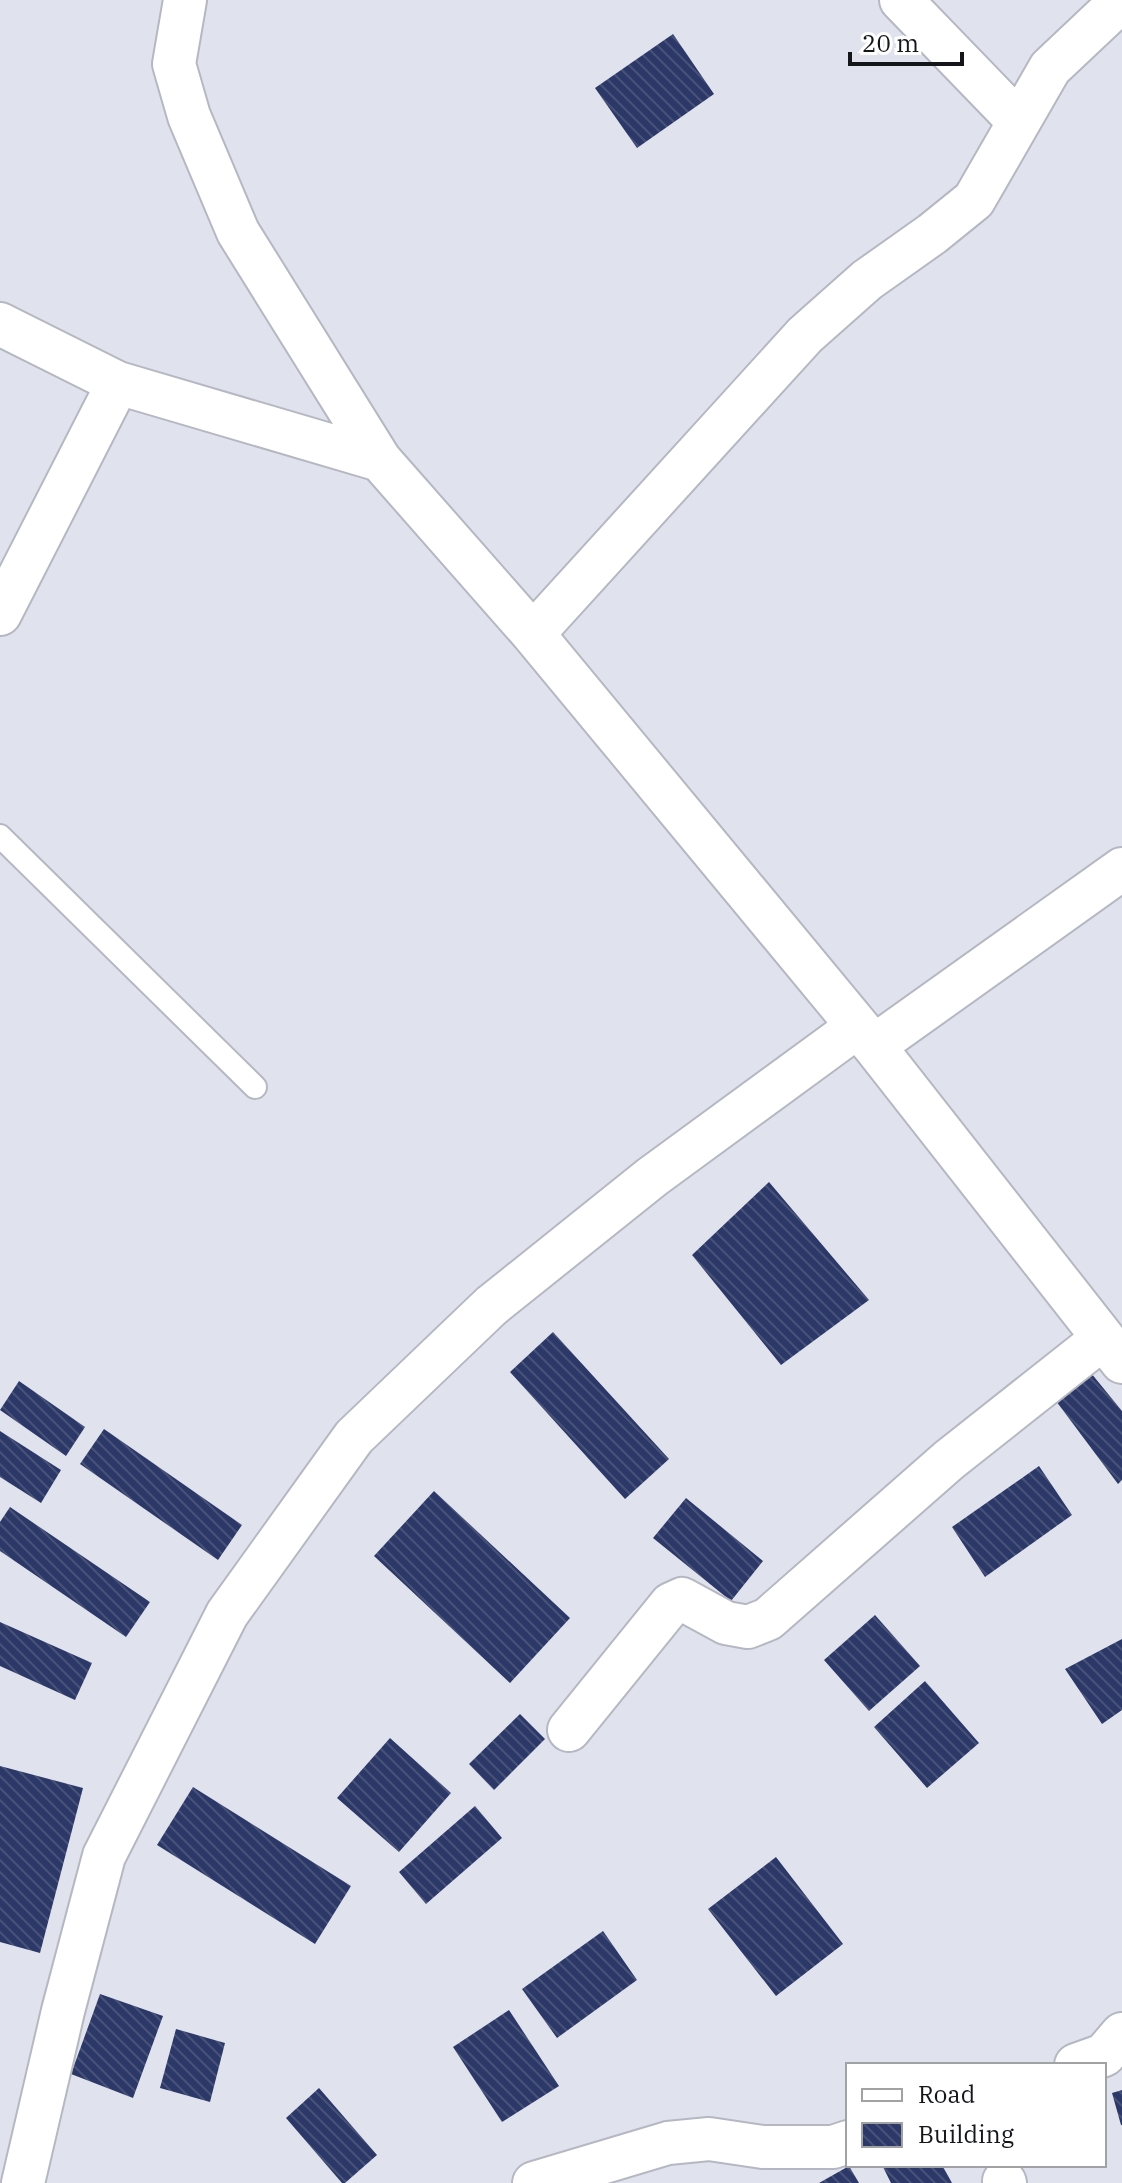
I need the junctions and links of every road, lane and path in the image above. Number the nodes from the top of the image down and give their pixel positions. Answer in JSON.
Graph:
{"nodes":[{"id":1,"x":185,"y":0,"type":"edge"},
{"id":2,"x":901,"y":0,"type":"edge"},
{"id":3,"x":1122,"y":0,"type":"edge"},
{"id":4,"x":1019,"y":122,"type":"junction"},
{"id":5,"x":0,"y":324,"type":"edge"},
{"id":6,"x":118,"y":383,"type":"junction"},
{"id":7,"x":380,"y":460,"type":"junction"},
{"id":8,"x":0,"y":614,"type":"edge"},
{"id":9,"x":533,"y":634,"type":"junction"},
{"id":10,"x":0,"y":836,"type":"edge"},
{"id":11,"x":1122,"y":869,"type":"edge"},
{"id":12,"x":866,"y":1036,"type":"junction"},
{"id":13,"x":255,"y":1087,"type":"dead end"},
{"id":14,"x":1112,"y":1350,"type":"edge"},
{"id":15,"x":569,"y":1730,"type":"dead end"},
{"id":16,"x":1122,"y":2034,"type":"edge"},
{"id":17,"x":1082,"y":2063,"type":"edge"},
{"id":18,"x":846,"y":2143,"type":"edge"},
{"id":19,"x":23,"y":2183,"type":"edge"},
{"id":20,"x":534,"y":2183,"type":"edge"}],
"edges":[{"from":1,"to":7,"type":"street"},
{"from":2,"to":4,"type":"street"},
{"from":3,"to":4,"type":"street"},
{"from":4,"to":9,"type":"street"},
{"from":5,"to":6,"type":"street"},
{"from":6,"to":7,"type":"street"},
{"from":6,"to":8,"type":"street"},
{"from":7,"to":9,"type":"street"},
{"from":9,"to":12,"type":"street"},
{"from":10,"to":13,"type":"lane"},
{"from":11,"to":12,"type":"street"},
{"from":12,"to":14,"type":"street"},
{"from":12,"to":19,"type":"street"},
{"from":14,"to":15,"type":"street"},
{"from":16,"to":17,"type":"street"},
{"from":18,"to":20,"type":"street"}]}
